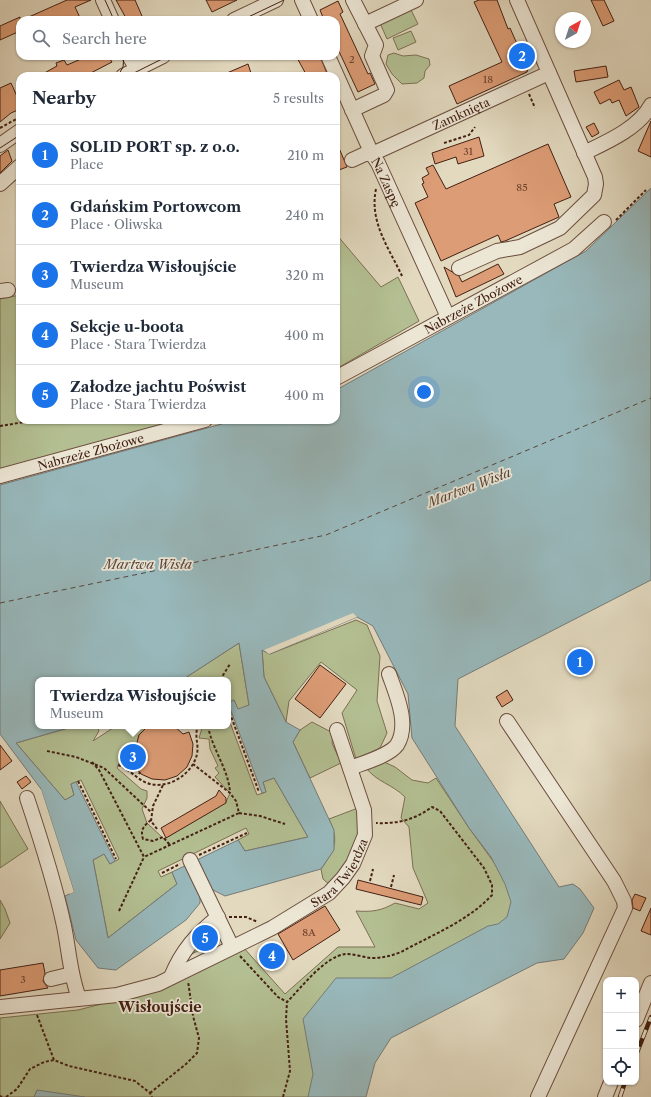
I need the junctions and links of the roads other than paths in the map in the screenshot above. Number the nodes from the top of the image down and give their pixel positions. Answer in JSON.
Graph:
{"nodes":[{"id":1,"x":103,"y":0,"type":"edge"},
{"id":2,"x":259,"y":0,"type":"edge"},
{"id":3,"x":276,"y":0,"type":"edge"},
{"id":4,"x":302,"y":0,"type":"edge"},
{"id":5,"x":353,"y":0,"type":"edge"},
{"id":6,"x":416,"y":0,"type":"edge"},
{"id":7,"x":517,"y":0,"type":"edge"},
{"id":8,"x":251,"y":11,"type":"junction"},
{"id":9,"x":110,"y":16,"type":"edge"},
{"id":10,"x":242,"y":16,"type":"edge"},
{"id":11,"x":309,"y":16,"type":"edge"},
{"id":12,"x":365,"y":24,"type":"junction"},
{"id":13,"x":132,"y":60,"type":"edge"},
{"id":14,"x":157,"y":60,"type":"edge"},
{"id":15,"x":330,"y":60,"type":"edge"},
{"id":16,"x":139,"y":72,"type":"edge"},
{"id":17,"x":335,"y":72,"type":"edge"},
{"id":18,"x":548,"y":73,"type":"junction"},
{"id":19,"x":340,"y":83,"type":"edge"},
{"id":20,"x":651,"y":105,"type":"edge"},
{"id":21,"x":352,"y":110,"type":"junction"},
{"id":22,"x":16,"y":134,"type":"edge"},
{"id":23,"x":0,"y":145,"type":"edge"},
{"id":24,"x":584,"y":153,"type":"junction"},
{"id":25,"x":372,"y":154,"type":"junction"},
{"id":26,"x":352,"y":160,"type":"dead end"},
{"id":27,"x":16,"y":170,"type":"edge"},
{"id":28,"x":0,"y":184,"type":"edge"},
{"id":29,"x":604,"y":222,"type":"dead end"},
{"id":30,"x":459,"y":268,"type":"dead end"},
{"id":31,"x":446,"y":313,"type":"junction"},
{"id":32,"x":340,"y":376,"type":"edge"},
{"id":33,"x":190,"y":424,"type":"edge"},
{"id":34,"x":0,"y":476,"type":"edge"},
{"id":35,"x":389,"y":674,"type":"dead end"},
{"id":36,"x":507,"y":720,"type":"dead end"},
{"id":37,"x":337,"y":730,"type":"dead end"},
{"id":38,"x":350,"y":768,"type":"junction"},
{"id":39,"x":27,"y":798,"type":"dead end"},
{"id":40,"x":188,"y":861,"type":"road end"},
{"id":41,"x":218,"y":917,"type":"junction"},
{"id":42,"x":232,"y":947,"type":"junction"},
{"id":43,"x":72,"y":974,"type":"junction"},
{"id":44,"x":172,"y":978,"type":"junction"},
{"id":45,"x":51,"y":979,"type":"dead end"},
{"id":46,"x":651,"y":983,"type":"edge"},
{"id":47,"x":79,"y":998,"type":"junction"},
{"id":48,"x":0,"y":1007,"type":"edge"},
{"id":49,"x":639,"y":1013,"type":"edge"},
{"id":50,"x":610,"y":1085,"type":"edge"},
{"id":51,"x":538,"y":1097,"type":"edge"},
{"id":52,"x":604,"y":1097,"type":"edge"}],
"edges":[{"from":1,"to":9,"type":"street"},
{"from":2,"to":8,"type":"street"},
{"from":3,"to":8,"type":"street"},
{"from":4,"to":11,"type":"street"},
{"from":5,"to":12,"type":"street"},
{"from":6,"to":12,"type":"street"},
{"from":7,"to":18,"type":"street"},
{"from":8,"to":10,"type":"street"},
{"from":12,"to":21,"type":"street"},
{"from":13,"to":16,"type":"street"},
{"from":14,"to":16,"type":"street"},
{"from":15,"to":17,"type":"street","name":"Na Zaspę"},
{"from":18,"to":24,"type":"street"},
{"from":18,"to":25,"type":"street","name":"Zamknięta"},
{"from":19,"to":21,"type":"street","name":"Na Zaspę"},
{"from":20,"to":24,"type":"street"},
{"from":21,"to":25,"type":"street","name":"Na Zaspę"},
{"from":22,"to":23,"type":"street"},
{"from":24,"to":30,"type":"street"},
{"from":25,"to":26,"type":"street","name":"Zamknięta"},
{"from":25,"to":31,"type":"street","name":"Na Zaspę"},
{"from":27,"to":28,"type":"street"},
{"from":29,"to":31,"type":"street","name":"Nabrzeże Zbożowe"},
{"from":31,"to":32,"type":"street","name":"Nabrzeże Zbożowe"},
{"from":33,"to":34,"type":"street","name":"Nabrzeże Zbożowe"},
{"from":35,"to":38,"type":"street"},
{"from":36,"to":51,"type":"street"},
{"from":37,"to":38,"type":"street","name":"Stara Twierdza"},
{"from":38,"to":42,"type":"street","name":"Stara Twierdza"},
{"from":39,"to":43,"type":"street"},
{"from":40,"to":41,"type":"street"},
{"from":41,"to":42,"type":"street"},
{"from":41,"to":44,"type":"street"},
{"from":42,"to":44,"type":"street","name":"Stara Twierdza"},
{"from":43,"to":45,"type":"street"},
{"from":43,"to":47,"type":"street"},
{"from":44,"to":47,"type":"street","name":"Stara Twierdza"},
{"from":46,"to":49,"type":"street"},
{"from":47,"to":48,"type":"street","name":"Stara Twierdza"},
{"from":50,"to":52,"type":"street"}]}
